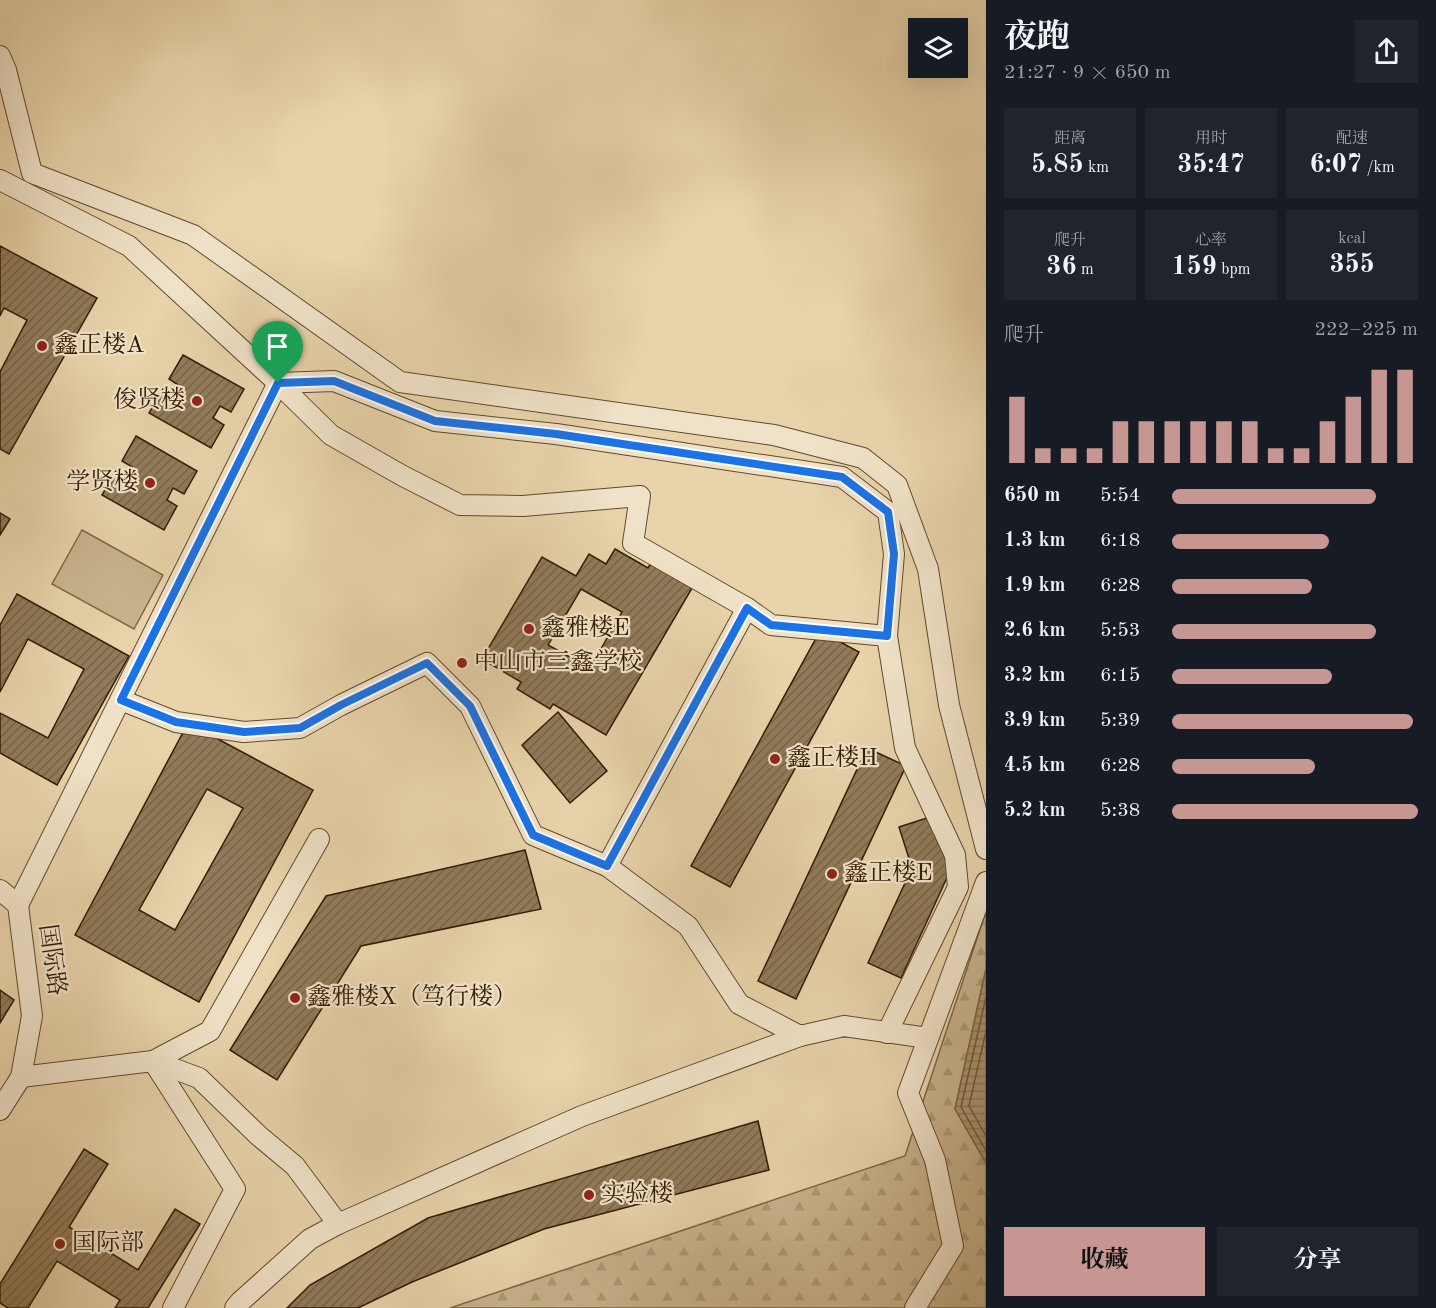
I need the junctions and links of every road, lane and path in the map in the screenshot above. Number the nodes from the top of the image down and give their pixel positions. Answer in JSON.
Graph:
{"nodes":[{"id":1,"x":0,"y":56,"type":"edge"},
{"id":2,"x":0,"y":180,"type":"edge"},
{"id":3,"x":278,"y":383,"type":"junction"},
{"id":4,"x":747,"y":608,"type":"junction"},
{"id":5,"x":887,"y":636,"type":"junction"},
{"id":6,"x":121,"y":700,"type":"junction"},
{"id":7,"x":319,"y":839,"type":"dead end"},
{"id":8,"x":986,"y":849,"type":"edge"},
{"id":9,"x":607,"y":866,"type":"junction"},
{"id":10,"x":986,"y":882,"type":"edge"},
{"id":11,"x":0,"y":890,"type":"edge"},
{"id":12,"x":18,"y":905,"type":"junction"},
{"id":13,"x":886,"y":1033,"type":"junction"},
{"id":14,"x":800,"y":1036,"type":"junction"},
{"id":15,"x":928,"y":1038,"type":"junction"},
{"id":16,"x":153,"y":1061,"type":"junction"},
{"id":17,"x":21,"y":1077,"type":"junction"},
{"id":18,"x":0,"y":1110,"type":"edge"},
{"id":19,"x":338,"y":1224,"type":"junction"},
{"id":20,"x":173,"y":1308,"type":"edge"},
{"id":21,"x":235,"y":1308,"type":"edge"},
{"id":22,"x":915,"y":1308,"type":"edge"}],
"edges":[{"from":1,"to":8,"type":"street"},
{"from":2,"to":3,"type":"street"},
{"from":3,"to":4,"type":"street"},
{"from":3,"to":5,"type":"street"},
{"from":3,"to":6,"type":"street"},
{"from":4,"to":5,"type":"street"},
{"from":4,"to":9,"type":"street"},
{"from":5,"to":13,"type":"street"},
{"from":6,"to":9,"type":"street"},
{"from":6,"to":12,"type":"street"},
{"from":7,"to":16,"type":"street"},
{"from":9,"to":14,"type":"street"},
{"from":10,"to":15,"type":"street"},
{"from":11,"to":12,"type":"street","name":"国际路"},
{"from":12,"to":17,"type":"street","name":"国际路"},
{"from":13,"to":14,"type":"street"},
{"from":13,"to":15,"type":"street"},
{"from":14,"to":19,"type":"street"},
{"from":15,"to":22,"type":"street"},
{"from":16,"to":17,"type":"street"},
{"from":16,"to":19,"type":"street"},
{"from":16,"to":20,"type":"street"},
{"from":17,"to":18,"type":"street","name":"国际路"},
{"from":19,"to":21,"type":"street"}]}
